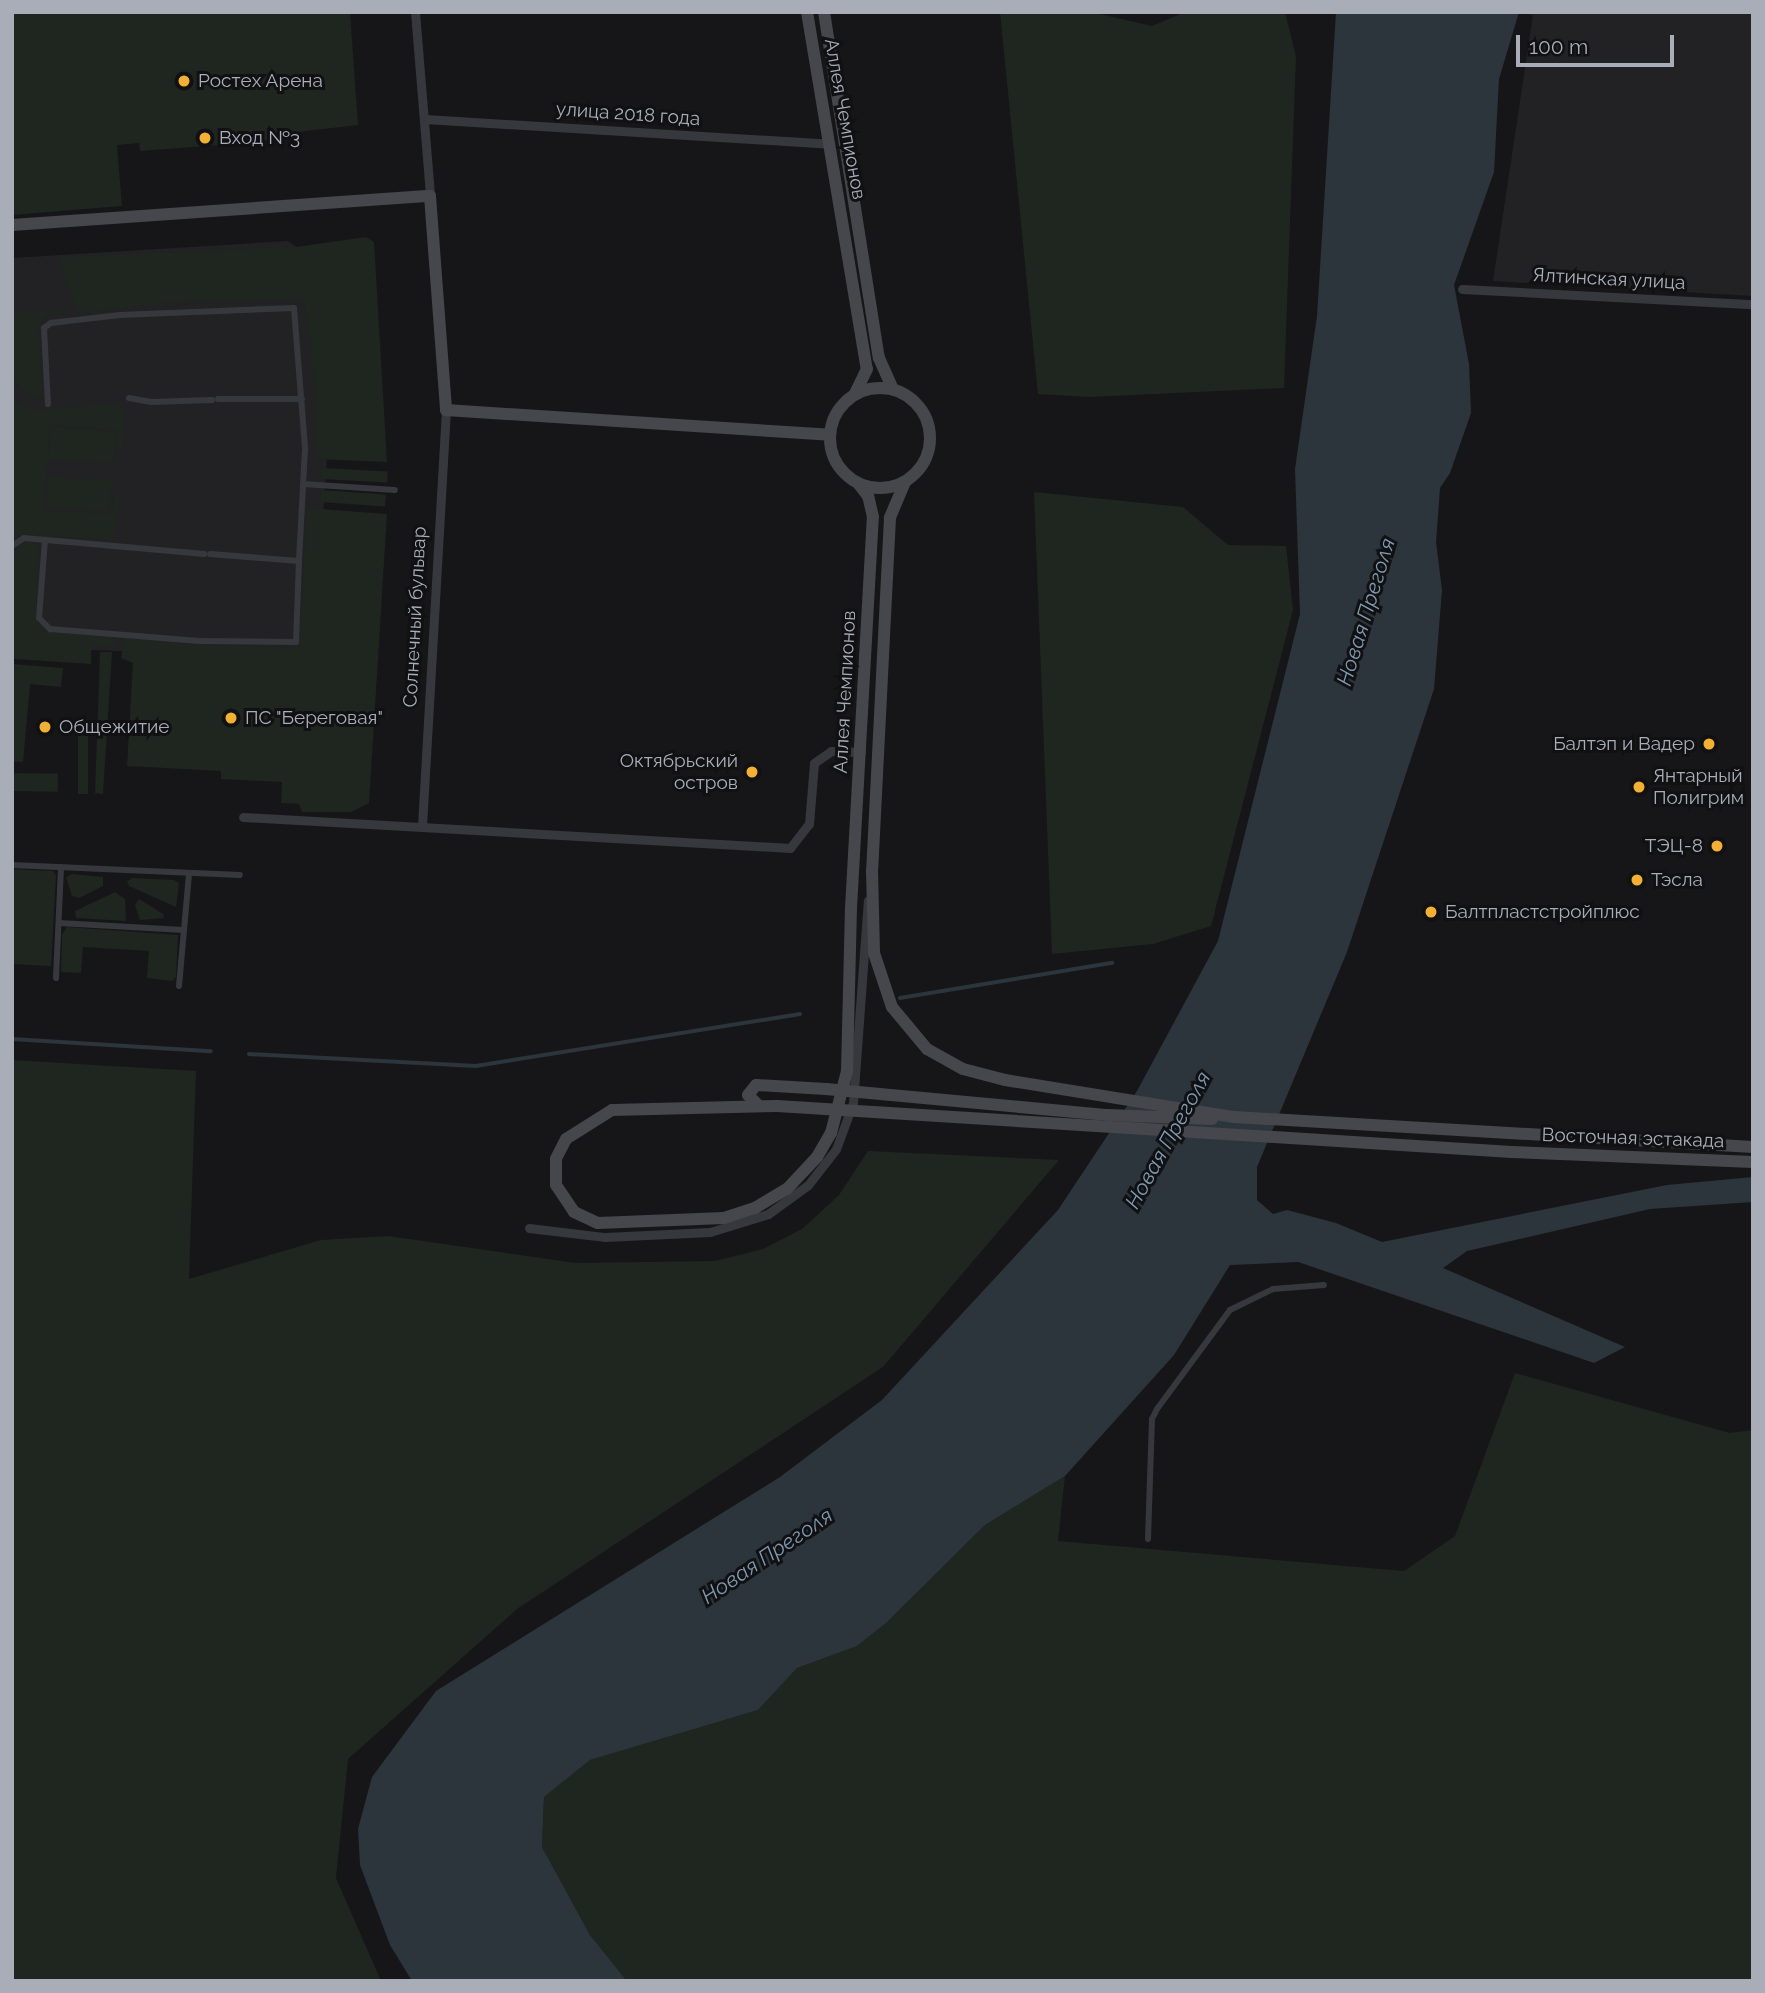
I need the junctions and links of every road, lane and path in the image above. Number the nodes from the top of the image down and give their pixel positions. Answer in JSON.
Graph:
{"nodes":[{"id":1,"x":415,"y":12,"type":"edge"},
{"id":2,"x":807,"y":12,"type":"edge"},
{"id":3,"x":824,"y":12,"type":"edge"},
{"id":4,"x":425,"y":119,"type":"junction"},
{"id":5,"x":830,"y":144,"type":"junction"},
{"id":6,"x":430,"y":197,"type":"junction"},
{"id":7,"x":12,"y":225,"type":"edge"},
{"id":8,"x":1462,"y":289,"type":"dead end"},
{"id":9,"x":1753,"y":304,"type":"edge"},
{"id":10,"x":893,"y":389,"type":"junction"},
{"id":11,"x":855,"y":394,"type":"junction"},
{"id":12,"x":129,"y":398,"type":"dead end"},
{"id":13,"x":302,"y":399,"type":"junction"},
{"id":14,"x":48,"y":404,"type":"dead end"},
{"id":15,"x":446,"y":410,"type":"junction"},
{"id":16,"x":830,"y":435,"type":"junction"},
{"id":17,"x":905,"y":482,"type":"junction"},
{"id":18,"x":858,"y":483,"type":"junction"},
{"id":19,"x":303,"y":484,"type":"junction"},
{"id":20,"x":395,"y":490,"type":"dead end"},
{"id":21,"x":45,"y":540,"type":"junction"},
{"id":22,"x":12,"y":547,"type":"edge"},
{"id":23,"x":299,"y":561,"type":"junction"},
{"id":24,"x":861,"y":752,"type":"junction"},
{"id":25,"x":243,"y":817,"type":"dead end"},
{"id":26,"x":422,"y":826,"type":"junction"},
{"id":27,"x":12,"y":865,"type":"edge"},
{"id":28,"x":61,"y":867,"type":"junction"},
{"id":29,"x":872,"y":870,"type":"junction"},
{"id":30,"x":189,"y":873,"type":"junction"},
{"id":31,"x":240,"y":875,"type":"dead end"},
{"id":32,"x":59,"y":923,"type":"junction"},
{"id":33,"x":184,"y":930,"type":"junction"},
{"id":34,"x":56,"y":978,"type":"dead end"},
{"id":35,"x":179,"y":986,"type":"dead end"},
{"id":36,"x":758,"y":1105,"type":"junction"},
{"id":37,"x":1234,"y":1117,"type":"junction"},
{"id":38,"x":1753,"y":1147,"type":"edge"},
{"id":39,"x":1753,"y":1163,"type":"edge"},
{"id":40,"x":529,"y":1228,"type":"dead end"},
{"id":41,"x":1324,"y":1285,"type":"dead end"},
{"id":42,"x":1148,"y":1539,"type":"dead end"}],
"edges":[{"from":1,"to":4,"type":"street","name":"Солнечный бульвар"},
{"from":2,"to":5,"type":"main road","name":"Аллея Чемпионов"},
{"from":3,"to":10,"type":"main road","name":"Аллея Чемпионов"},
{"from":4,"to":5,"type":"street","name":"улица 2018 года"},
{"from":4,"to":6,"type":"street","name":"Солнечный бульвар"},
{"from":5,"to":11,"type":"main road","name":"Аллея Чемпионов"},
{"from":6,"to":7,"type":"main road"},
{"from":6,"to":15,"type":"main road","name":"Солнечный бульвар"},
{"from":8,"to":9,"type":"street","name":"Ялтинская улица"},
{"from":10,"to":11,"type":"main road"},
{"from":10,"to":17,"type":"main road","name":"Аллея Чемпионов"},
{"from":11,"to":16,"type":"main road","name":"Аллея Чемпионов"},
{"from":12,"to":13,"type":"street"},
{"from":13,"to":14,"type":"street"},
{"from":13,"to":19,"type":"street"},
{"from":15,"to":16,"type":"main road"},
{"from":15,"to":26,"type":"street","name":"Солнечный бульвар"},
{"from":16,"to":18,"type":"main road","name":"Аллея Чемпионов"},
{"from":17,"to":18,"type":"main road"},
{"from":17,"to":29,"type":"main road","name":"Аллея Чемпионов"},
{"from":18,"to":24,"type":"main road","name":"Аллея Чемпионов"},
{"from":19,"to":20,"type":"street"},
{"from":19,"to":23,"type":"street"},
{"from":21,"to":22,"type":"street"},
{"from":21,"to":23,"type":"street"},
{"from":21,"to":23,"type":"street"},
{"from":24,"to":26,"type":"street"},
{"from":24,"to":36,"type":"main road","name":"Аллея Чемпионов"},
{"from":25,"to":26,"type":"street"},
{"from":27,"to":28,"type":"street"},
{"from":28,"to":30,"type":"street"},
{"from":28,"to":32,"type":"street"},
{"from":29,"to":37,"type":"main road","name":"Аллея Чемпионов"},
{"from":29,"to":40,"type":"street"},
{"from":30,"to":31,"type":"street"},
{"from":30,"to":33,"type":"street"},
{"from":32,"to":33,"type":"street"},
{"from":32,"to":34,"type":"street"},
{"from":33,"to":35,"type":"street"},
{"from":36,"to":37,"type":"main road","bridge":true},
{"from":36,"to":39,"type":"main road","name":"Восточная эстакада","bridge":true},
{"from":37,"to":38,"type":"main road","name":"Восточная эстакада"},
{"from":41,"to":42,"type":"street"}]}
